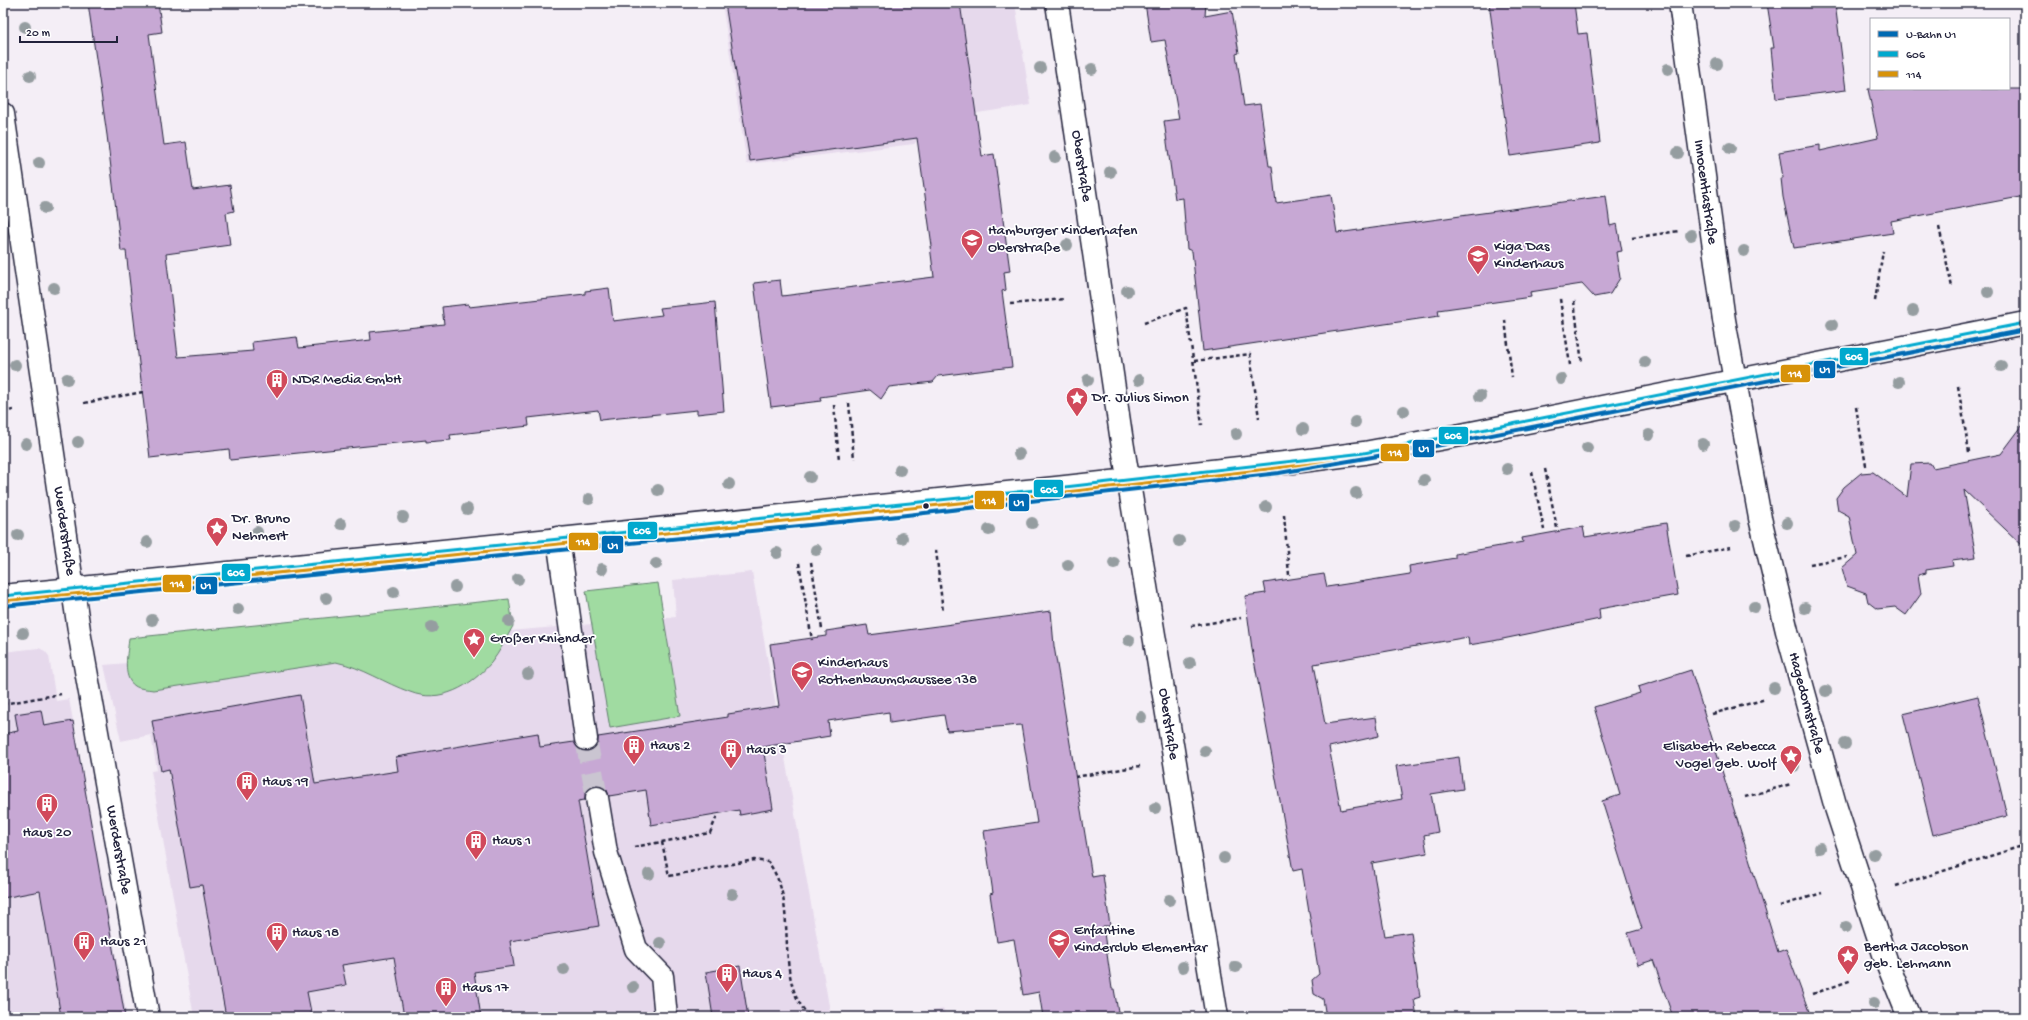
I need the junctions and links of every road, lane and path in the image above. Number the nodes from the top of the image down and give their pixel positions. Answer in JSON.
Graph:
{"nodes":[{"id":1,"x":1057,"y":3,"type":"edge"},
{"id":2,"x":1680,"y":3,"type":"edge"},
{"id":3,"x":3,"y":114,"type":"edge"},
{"id":4,"x":1939,"y":227,"type":"dead end"},
{"id":5,"x":1679,"y":231,"type":"dead end"},
{"id":6,"x":1632,"y":238,"type":"dead end"},
{"id":7,"x":1883,"y":251,"type":"dead end"},
{"id":8,"x":1952,"y":287,"type":"dead end"},
{"id":9,"x":1065,"y":299,"type":"dead end"},
{"id":10,"x":1560,"y":300,"type":"dead end"},
{"id":11,"x":1574,"y":301,"type":"dead end"},
{"id":12,"x":1875,"y":301,"type":"dead end"},
{"id":13,"x":1010,"y":304,"type":"dead end"},
{"id":14,"x":1505,"y":320,"type":"dead end"},
{"id":15,"x":1144,"y":323,"type":"dead end"},
{"id":16,"x":2025,"y":323,"type":"edge"},
{"id":17,"x":1194,"y":361,"type":"junction"},
{"id":18,"x":1582,"y":363,"type":"dead end"},
{"id":19,"x":1570,"y":365,"type":"dead end"},
{"id":20,"x":1512,"y":376,"type":"dead end"},
{"id":21,"x":1735,"y":380,"type":"junction"},
{"id":22,"x":1958,"y":386,"type":"dead end"},
{"id":23,"x":143,"y":392,"type":"dead end"},
{"id":24,"x":84,"y":403,"type":"dead end"},
{"id":25,"x":849,"y":403,"type":"dead end"},
{"id":26,"x":834,"y":405,"type":"dead end"},
{"id":27,"x":1856,"y":407,"type":"dead end"},
{"id":28,"x":13,"y":410,"type":"dead end"},
{"id":29,"x":3,"y":412,"type":"edge"},
{"id":30,"x":1259,"y":418,"type":"dead end"},
{"id":31,"x":1202,"y":425,"type":"dead end"},
{"id":32,"x":1969,"y":452,"type":"dead end"},
{"id":33,"x":854,"y":459,"type":"dead end"},
{"id":34,"x":839,"y":460,"type":"dead end"},
{"id":35,"x":1866,"y":466,"type":"dead end"},
{"id":36,"x":1545,"y":470,"type":"dead end"},
{"id":37,"x":1532,"y":472,"type":"dead end"},
{"id":38,"x":1128,"y":481,"type":"junction"},
{"id":39,"x":1284,"y":515,"type":"dead end"},
{"id":40,"x":1557,"y":528,"type":"dead end"},
{"id":41,"x":1544,"y":530,"type":"dead end"},
{"id":42,"x":558,"y":538,"type":"junction"},
{"id":43,"x":1731,"y":547,"type":"dead end"},
{"id":44,"x":936,"y":550,"type":"dead end"},
{"id":45,"x":1686,"y":556,"type":"dead end"},
{"id":46,"x":1847,"y":557,"type":"dead end"},
{"id":47,"x":811,"y":562,"type":"dead end"},
{"id":48,"x":799,"y":563,"type":"dead end"},
{"id":49,"x":1810,"y":564,"type":"dead end"},
{"id":50,"x":1289,"y":575,"type":"dead end"},
{"id":51,"x":72,"y":589,"type":"junction"},
{"id":52,"x":3,"y":596,"type":"edge"},
{"id":53,"x":943,"y":612,"type":"dead end"},
{"id":54,"x":1241,"y":618,"type":"dead end"},
{"id":55,"x":1191,"y":626,"type":"dead end"},
{"id":56,"x":822,"y":629,"type":"dead end"},
{"id":57,"x":812,"y":640,"type":"dead end"},
{"id":58,"x":89,"y":690,"type":"junction"},
{"id":59,"x":1766,"y":699,"type":"dead end"},
{"id":60,"x":3,"y":704,"type":"edge"},
{"id":61,"x":1712,"y":714,"type":"dead end"},
{"id":62,"x":586,"y":739,"type":"tunnel mouth"},
{"id":63,"x":1140,"y":766,"type":"dead end"},
{"id":64,"x":1075,"y":776,"type":"dead end"},
{"id":65,"x":1791,"y":784,"type":"dead end"},
{"id":66,"x":1745,"y":797,"type":"dead end"},
{"id":67,"x":596,"y":798,"type":"tunnel mouth"},
{"id":68,"x":717,"y":816,"type":"dead end"},
{"id":69,"x":662,"y":842,"type":"junction"},
{"id":70,"x":2025,"y":845,"type":"edge"},
{"id":71,"x":606,"y":852,"type":"junction"},
{"id":72,"x":1896,"y":886,"type":"dead end"},
{"id":73,"x":1822,"y":893,"type":"dead end"},
{"id":74,"x":1780,"y":906,"type":"dead end"},
{"id":75,"x":1852,"y":980,"type":"dead end"},
{"id":76,"x":1813,"y":994,"type":"dead end"},
{"id":77,"x":148,"y":1017,"type":"edge"},
{"id":78,"x":666,"y":1017,"type":"edge"},
{"id":79,"x":810,"y":1017,"type":"edge"},
{"id":80,"x":1216,"y":1017,"type":"edge"},
{"id":81,"x":1909,"y":1017,"type":"edge"}],
"edges":[{"from":1,"to":38,"type":"street","name":"Oberstraße"},
{"from":2,"to":21,"type":"street","name":"Innocentiastraße"},
{"from":3,"to":51,"type":"street","name":"Werderstraße"},
{"from":4,"to":8,"type":"path"},
{"from":5,"to":6,"type":"path"},
{"from":7,"to":12,"type":"path"},
{"from":9,"to":13,"type":"path"},
{"from":10,"to":19,"type":"path"},
{"from":11,"to":18,"type":"path"},
{"from":14,"to":20,"type":"path"},
{"from":15,"to":17,"type":"path"},
{"from":16,"to":21,"type":"street"},
{"from":17,"to":30,"type":"path"},
{"from":17,"to":31,"type":"path"},
{"from":21,"to":38,"type":"street"},
{"from":21,"to":81,"type":"street","name":"Hagedornstraße"},
{"from":22,"to":32,"type":"path"},
{"from":23,"to":24,"type":"path"},
{"from":25,"to":33,"type":"path"},
{"from":26,"to":34,"type":"path"},
{"from":27,"to":35,"type":"path"},
{"from":28,"to":29,"type":"path"},
{"from":36,"to":40,"type":"path"},
{"from":37,"to":41,"type":"path"},
{"from":38,"to":42,"type":"street"},
{"from":38,"to":80,"type":"street","name":"Oberstraße"},
{"from":39,"to":50,"type":"path"},
{"from":42,"to":51,"type":"street"},
{"from":42,"to":62,"type":"street"},
{"from":43,"to":45,"type":"path"},
{"from":44,"to":53,"type":"path"},
{"from":46,"to":49,"type":"path"},
{"from":47,"to":56,"type":"path"},
{"from":48,"to":57,"type":"path"},
{"from":51,"to":52,"type":"street"},
{"from":51,"to":58,"type":"street","name":"Werderstraße"},
{"from":54,"to":55,"type":"path"},
{"from":58,"to":60,"type":"path"},
{"from":58,"to":77,"type":"street","name":"Werderstraße"},
{"from":59,"to":61,"type":"path"},
{"from":63,"to":64,"type":"path"},
{"from":65,"to":66,"type":"path"},
{"from":67,"to":71,"type":"street"},
{"from":68,"to":69,"type":"path"},
{"from":69,"to":71,"type":"path"},
{"from":69,"to":79,"type":"path"},
{"from":70,"to":72,"type":"path"},
{"from":71,"to":78,"type":"street"},
{"from":73,"to":74,"type":"path"},
{"from":75,"to":76,"type":"path"}]}
